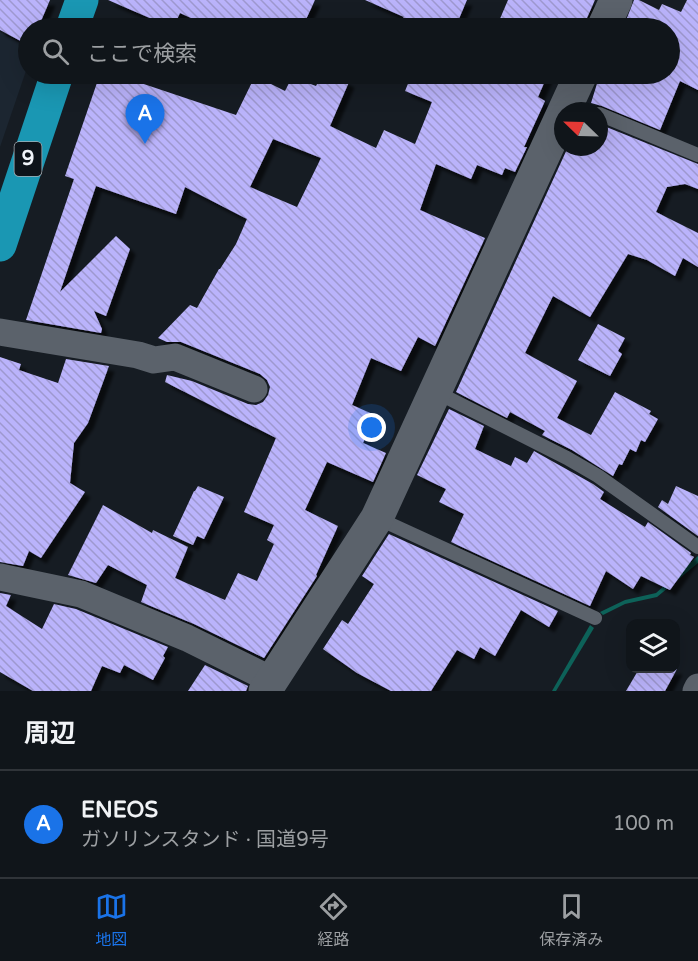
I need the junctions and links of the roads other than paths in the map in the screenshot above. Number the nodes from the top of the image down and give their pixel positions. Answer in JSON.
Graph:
{"nodes":[{"id":1,"x":82,"y":0,"type":"edge"},
{"id":2,"x":616,"y":0,"type":"edge"},
{"id":3,"x":76,"y":18,"type":"edge"},
{"id":4,"x":608,"y":18,"type":"edge"},
{"id":5,"x":54,"y":84,"type":"edge"},
{"id":6,"x":580,"y":95,"type":"edge"},
{"id":7,"x":608,"y":118,"type":"edge"},
{"id":8,"x":698,"y":155,"type":"edge"},
{"id":9,"x":0,"y":245,"type":"edge"},
{"id":10,"x":0,"y":332,"type":"edge"},
{"id":11,"x":254,"y":389,"type":"dead end"},
{"id":12,"x":434,"y":391,"type":"junction"},
{"id":13,"x":377,"y":518,"type":"junction"},
{"id":14,"x":698,"y":547,"type":"edge"},
{"id":15,"x":0,"y":577,"type":"edge"},
{"id":16,"x":596,"y":618,"type":"dead end"},
{"id":17,"x":268,"y":685,"type":"edge"}],
"edges":[{"from":1,"to":3,"type":"highway"},
{"from":2,"to":4,"type":"street"},
{"from":5,"to":9,"type":"highway","number":"9"},
{"from":6,"to":12,"type":"street"},
{"from":7,"to":8,"type":"lane"},
{"from":10,"to":11,"type":"street"},
{"from":12,"to":13,"type":"street"},
{"from":12,"to":14,"type":"lane"},
{"from":13,"to":16,"type":"lane"},
{"from":13,"to":17,"type":"street"},
{"from":15,"to":17,"type":"street"}]}
